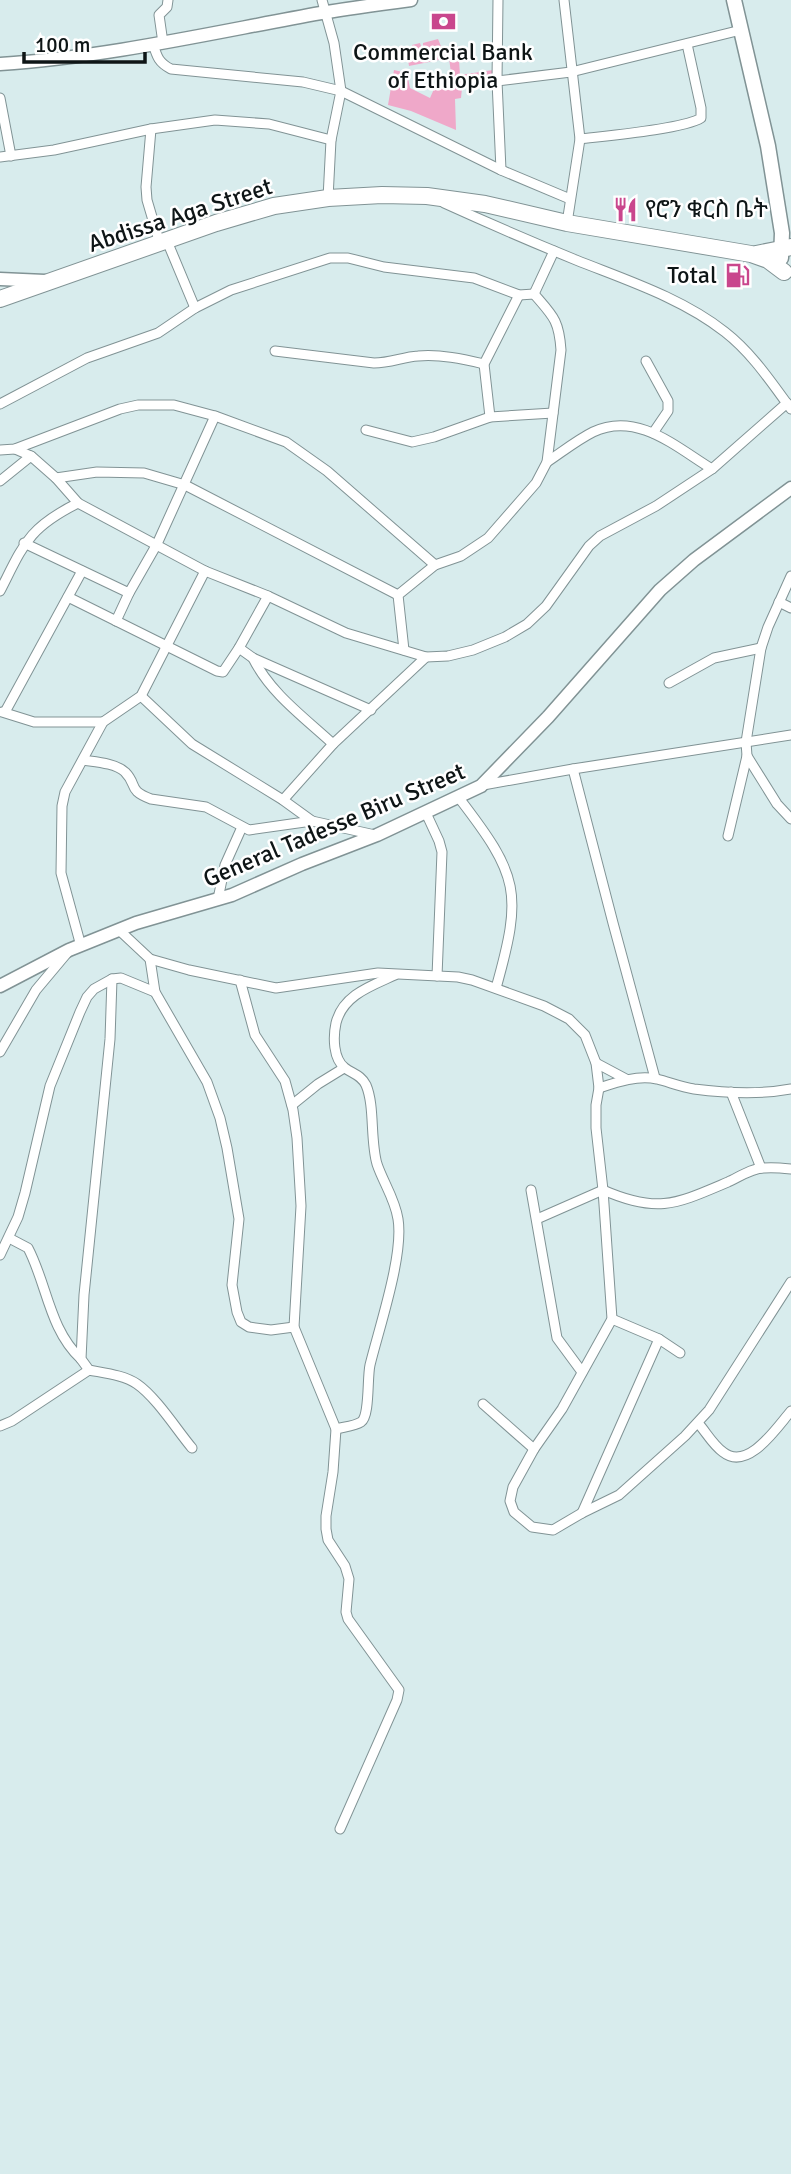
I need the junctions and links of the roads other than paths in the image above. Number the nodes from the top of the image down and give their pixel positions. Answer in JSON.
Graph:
{"nodes":[{"id":1,"x":168,"y":0,"type":"edge"},
{"id":2,"x":411,"y":0,"type":"edge"},
{"id":3,"x":498,"y":0,"type":"edge"},
{"id":4,"x":564,"y":0,"type":"edge"},
{"id":5,"x":734,"y":0,"type":"edge"},
{"id":6,"x":744,"y":0,"type":"edge"},
{"id":7,"x":323,"y":6,"type":"edge"},
{"id":8,"x":741,"y":30,"type":"junction"},
{"id":9,"x":158,"y":43,"type":"junction"},
{"id":10,"x":688,"y":44,"type":"junction"},
{"id":11,"x":0,"y":64,"type":"edge"},
{"id":12,"x":571,"y":72,"type":"junction"},
{"id":13,"x":497,"y":81,"type":"junction"},
{"id":14,"x":341,"y":91,"type":"junction"},
{"id":15,"x":0,"y":98,"type":"edge"},
{"id":16,"x":151,"y":129,"type":"junction"},
{"id":17,"x":580,"y":139,"type":"junction"},
{"id":18,"x":331,"y":140,"type":"junction"},
{"id":19,"x":772,"y":148,"type":"junction"},
{"id":20,"x":11,"y":156,"type":"junction"},
{"id":21,"x":0,"y":157,"type":"edge"},
{"id":22,"x":501,"y":170,"type":"junction"},
{"id":23,"x":779,"y":186,"type":"junction"},
{"id":24,"x":427,"y":197,"type":"junction"},
{"id":25,"x":328,"y":198,"type":"junction"},
{"id":26,"x":570,"y":199,"type":"junction"},
{"id":27,"x":791,"y":219,"type":"edge"},
{"id":28,"x":568,"y":223,"type":"junction"},
{"id":29,"x":163,"y":242,"type":"junction"},
{"id":30,"x":554,"y":251,"type":"junction"},
{"id":31,"x":786,"y":261,"type":"edge"},
{"id":32,"x":0,"y":279,"type":"edge"},
{"id":33,"x":47,"y":281,"type":"junction"},
{"id":34,"x":534,"y":294,"type":"junction"},
{"id":35,"x":519,"y":295,"type":"junction"},
{"id":36,"x":0,"y":299,"type":"edge"},
{"id":37,"x":195,"y":308,"type":"junction"},
{"id":38,"x":275,"y":351,"type":"dead end"},
{"id":39,"x":646,"y":361,"type":"dead end"},
{"id":40,"x":484,"y":364,"type":"junction"},
{"id":41,"x":0,"y":404,"type":"edge"},
{"id":42,"x":789,"y":406,"type":"edge"},
{"id":43,"x":553,"y":412,"type":"junction"},
{"id":44,"x":215,"y":416,"type":"junction"},
{"id":45,"x":489,"y":417,"type":"junction"},
{"id":46,"x":366,"y":430,"type":"dead end"},
{"id":47,"x":653,"y":433,"type":"junction"},
{"id":48,"x":15,"y":449,"type":"junction"},
{"id":49,"x":0,"y":450,"type":"edge"},
{"id":50,"x":31,"y":456,"type":"junction"},
{"id":51,"x":547,"y":462,"type":"junction"},
{"id":52,"x":712,"y":469,"type":"junction"},
{"id":53,"x":56,"y":478,"type":"junction"},
{"id":54,"x":0,"y":481,"type":"edge"},
{"id":55,"x":185,"y":485,"type":"junction"},
{"id":56,"x":791,"y":488,"type":"edge"},
{"id":57,"x":78,"y":503,"type":"junction"},
{"id":58,"x":24,"y":543,"type":"junction"},
{"id":59,"x":157,"y":544,"type":"junction"},
{"id":60,"x":435,"y":565,"type":"junction"},
{"id":61,"x":82,"y":571,"type":"junction"},
{"id":62,"x":205,"y":571,"type":"junction"},
{"id":63,"x":791,"y":576,"type":"edge"},
{"id":64,"x":0,"y":592,"type":"edge"},
{"id":65,"x":129,"y":593,"type":"junction"},
{"id":66,"x":398,"y":595,"type":"junction"},
{"id":67,"x":268,"y":596,"type":"junction"},
{"id":68,"x":68,"y":597,"type":"junction"},
{"id":69,"x":779,"y":602,"type":"junction"},
{"id":70,"x":791,"y":608,"type":"edge"},
{"id":71,"x":116,"y":621,"type":"junction"},
{"id":72,"x":168,"y":647,"type":"junction"},
{"id":73,"x":239,"y":648,"type":"junction"},
{"id":74,"x":761,"y":648,"type":"junction"},
{"id":75,"x":404,"y":650,"type":"junction"},
{"id":76,"x":425,"y":657,"type":"junction"},
{"id":77,"x":253,"y":658,"type":"junction"},
{"id":78,"x":669,"y":682,"type":"dead end"},
{"id":79,"x":141,"y":696,"type":"junction"},
{"id":80,"x":371,"y":710,"type":"junction"},
{"id":81,"x":3,"y":712,"type":"edge"},
{"id":82,"x":103,"y":722,"type":"junction"},
{"id":83,"x":791,"y":735,"type":"edge"},
{"id":84,"x":746,"y":742,"type":"junction"},
{"id":85,"x":333,"y":744,"type":"junction"},
{"id":86,"x":747,"y":756,"type":"junction"},
{"id":87,"x":83,"y":760,"type":"junction"},
{"id":88,"x":573,"y":769,"type":"junction"},
{"id":89,"x":481,"y":786,"type":"junction"},
{"id":90,"x":459,"y":798,"type":"junction"},
{"id":91,"x":283,"y":800,"type":"junction"},
{"id":92,"x":426,"y":813,"type":"junction"},
{"id":93,"x":791,"y":819,"type":"edge"},
{"id":94,"x":312,"y":821,"type":"junction"},
{"id":95,"x":242,"y":827,"type":"junction"},
{"id":96,"x":377,"y":835,"type":"junction"},
{"id":97,"x":728,"y":836,"type":"dead end"},
{"id":98,"x":218,"y":900,"type":"junction"},
{"id":99,"x":119,"y":930,"type":"junction"},
{"id":100,"x":75,"y":948,"type":"junction"},
{"id":101,"x":150,"y":959,"type":"junction"},
{"id":102,"x":397,"y":975,"type":"junction"},
{"id":103,"x":437,"y":976,"type":"junction"},
{"id":104,"x":112,"y":979,"type":"junction"},
{"id":105,"x":240,"y":980,"type":"junction"},
{"id":106,"x":0,"y":986,"type":"edge"},
{"id":107,"x":496,"y":988,"type":"junction"},
{"id":108,"x":155,"y":992,"type":"junction"},
{"id":109,"x":0,"y":1052,"type":"edge"},
{"id":110,"x":596,"y":1063,"type":"junction"},
{"id":111,"x":344,"y":1068,"type":"junction"},
{"id":112,"x":655,"y":1078,"type":"junction"},
{"id":113,"x":626,"y":1079,"type":"junction"},
{"id":114,"x":599,"y":1088,"type":"junction"},
{"id":115,"x":791,"y":1089,"type":"edge"},
{"id":116,"x":731,"y":1092,"type":"junction"},
{"id":117,"x":292,"y":1105,"type":"junction"},
{"id":118,"x":761,"y":1168,"type":"junction"},
{"id":119,"x":791,"y":1169,"type":"edge"},
{"id":120,"x":531,"y":1190,"type":"dead end"},
{"id":121,"x":603,"y":1190,"type":"junction"},
{"id":122,"x":537,"y":1219,"type":"junction"},
{"id":123,"x":9,"y":1238,"type":"junction"},
{"id":124,"x":0,"y":1255,"type":"edge"},
{"id":125,"x":791,"y":1282,"type":"edge"},
{"id":126,"x":612,"y":1319,"type":"junction"},
{"id":127,"x":294,"y":1327,"type":"junction"},
{"id":128,"x":659,"y":1339,"type":"junction"},
{"id":129,"x":680,"y":1353,"type":"dead end"},
{"id":130,"x":80,"y":1359,"type":"junction"},
{"id":131,"x":89,"y":1370,"type":"junction"},
{"id":132,"x":582,"y":1372,"type":"junction"},
{"id":133,"x":483,"y":1404,"type":"dead end"},
{"id":134,"x":791,"y":1411,"type":"edge"},
{"id":135,"x":698,"y":1423,"type":"junction"},
{"id":136,"x":1,"y":1424,"type":"edge"},
{"id":137,"x":335,"y":1429,"type":"junction"},
{"id":138,"x":192,"y":1448,"type":"dead end"},
{"id":139,"x":534,"y":1449,"type":"junction"},
{"id":140,"x":582,"y":1513,"type":"junction"},
{"id":141,"x":340,"y":1829,"type":"dead end"}],
"edges":[{"from":1,"to":9,"type":"street"},
{"from":2,"to":7,"type":"street"},
{"from":3,"to":13,"type":"street"},
{"from":4,"to":12,"type":"street"},
{"from":5,"to":8,"type":"main road"},
{"from":6,"to":19,"type":"main road"},
{"from":7,"to":9,"type":"street"},
{"from":7,"to":14,"type":"street"},
{"from":8,"to":10,"type":"street"},
{"from":8,"to":19,"type":"main road"},
{"from":9,"to":11,"type":"street"},
{"from":9,"to":14,"type":"street"},
{"from":10,"to":12,"type":"street"},
{"from":10,"to":17,"type":"street"},
{"from":12,"to":13,"type":"street"},
{"from":12,"to":17,"type":"street"},
{"from":13,"to":22,"type":"street"},
{"from":14,"to":18,"type":"street"},
{"from":14,"to":22,"type":"street"},
{"from":15,"to":20,"type":"street"},
{"from":16,"to":18,"type":"street"},
{"from":16,"to":20,"type":"street"},
{"from":16,"to":29,"type":"street"},
{"from":17,"to":26,"type":"street"},
{"from":18,"to":25,"type":"street"},
{"from":19,"to":23,"type":"main road"},
{"from":20,"to":21,"type":"street"},
{"from":22,"to":26,"type":"street"},
{"from":23,"to":27,"type":"main road"},
{"from":23,"to":31,"type":"main road"},
{"from":24,"to":25,"type":"highway","name":"Abdissa Aga Street"},
{"from":24,"to":28,"type":"highway","name":"Abdissa Aga Street"},
{"from":24,"to":30,"type":"street"},
{"from":25,"to":29,"type":"highway","name":"Abdissa Aga Street"},
{"from":26,"to":28,"type":"street"},
{"from":28,"to":31,"type":"highway","name":"Abdissa Aga Street"},
{"from":29,"to":33,"type":"highway","name":"Abdissa Aga Street"},
{"from":29,"to":37,"type":"street"},
{"from":30,"to":34,"type":"street"},
{"from":30,"to":42,"type":"street"},
{"from":32,"to":33,"type":"street"},
{"from":33,"to":36,"type":"highway","name":"Abdissa Aga Street"},
{"from":34,"to":35,"type":"street"},
{"from":34,"to":43,"type":"street"},
{"from":35,"to":37,"type":"street"},
{"from":35,"to":40,"type":"street"},
{"from":37,"to":41,"type":"street"},
{"from":38,"to":40,"type":"street"},
{"from":39,"to":47,"type":"street"},
{"from":40,"to":45,"type":"street"},
{"from":42,"to":52,"type":"street"},
{"from":43,"to":45,"type":"street"},
{"from":43,"to":51,"type":"street"},
{"from":44,"to":48,"type":"street"},
{"from":44,"to":55,"type":"street"},
{"from":44,"to":60,"type":"street"},
{"from":45,"to":46,"type":"street"},
{"from":47,"to":51,"type":"street"},
{"from":47,"to":52,"type":"street"},
{"from":48,"to":49,"type":"street"},
{"from":48,"to":50,"type":"street"},
{"from":50,"to":53,"type":"street"},
{"from":50,"to":54,"type":"street"},
{"from":51,"to":60,"type":"street"},
{"from":52,"to":76,"type":"street"},
{"from":53,"to":55,"type":"street"},
{"from":53,"to":57,"type":"street"},
{"from":55,"to":59,"type":"street"},
{"from":55,"to":66,"type":"street"},
{"from":56,"to":89,"type":"street","name":"General Tadesse Biru Street"},
{"from":57,"to":58,"type":"street"},
{"from":57,"to":59,"type":"street"},
{"from":58,"to":61,"type":"street"},
{"from":58,"to":64,"type":"street"},
{"from":59,"to":62,"type":"street"},
{"from":59,"to":65,"type":"street"},
{"from":60,"to":66,"type":"street"},
{"from":61,"to":65,"type":"street"},
{"from":61,"to":68,"type":"street"},
{"from":62,"to":67,"type":"street"},
{"from":62,"to":72,"type":"street"},
{"from":63,"to":69,"type":"street"},
{"from":65,"to":71,"type":"street"},
{"from":66,"to":75,"type":"street"},
{"from":67,"to":73,"type":"street"},
{"from":67,"to":75,"type":"street"},
{"from":68,"to":71,"type":"street"},
{"from":68,"to":81,"type":"street"},
{"from":69,"to":70,"type":"street"},
{"from":69,"to":74,"type":"street"},
{"from":71,"to":72,"type":"street"},
{"from":72,"to":73,"type":"street"},
{"from":72,"to":79,"type":"street"},
{"from":73,"to":77,"type":"street"},
{"from":74,"to":78,"type":"street"},
{"from":74,"to":84,"type":"street"},
{"from":75,"to":76,"type":"street"},
{"from":76,"to":80,"type":"street"},
{"from":77,"to":80,"type":"street"},
{"from":77,"to":85,"type":"street"},
{"from":79,"to":82,"type":"street"},
{"from":79,"to":91,"type":"street"},
{"from":80,"to":85,"type":"street"},
{"from":81,"to":82,"type":"street"},
{"from":82,"to":87,"type":"street"},
{"from":83,"to":84,"type":"street"},
{"from":84,"to":86,"type":"street"},
{"from":84,"to":88,"type":"street"},
{"from":85,"to":91,"type":"street"},
{"from":86,"to":93,"type":"street"},
{"from":86,"to":97,"type":"street"},
{"from":87,"to":95,"type":"street"},
{"from":87,"to":100,"type":"street"},
{"from":88,"to":89,"type":"street"},
{"from":88,"to":112,"type":"street"},
{"from":89,"to":90,"type":"street","name":"General Tadesse Biru Street"},
{"from":90,"to":92,"type":"street","name":"General Tadesse Biru Street"},
{"from":90,"to":107,"type":"street"},
{"from":91,"to":94,"type":"street"},
{"from":92,"to":96,"type":"street","name":"General Tadesse Biru Street"},
{"from":92,"to":103,"type":"street"},
{"from":94,"to":95,"type":"street"},
{"from":94,"to":96,"type":"street"},
{"from":95,"to":98,"type":"street"},
{"from":96,"to":98,"type":"street","name":"General Tadesse Biru Street"},
{"from":98,"to":99,"type":"street","name":"General Tadesse Biru Street"},
{"from":99,"to":100,"type":"street","name":"General Tadesse Biru Street"},
{"from":99,"to":101,"type":"street"},
{"from":100,"to":106,"type":"street","name":"General Tadesse Biru Street"},
{"from":100,"to":109,"type":"street"},
{"from":101,"to":105,"type":"street"},
{"from":101,"to":108,"type":"street"},
{"from":102,"to":103,"type":"street"},
{"from":102,"to":105,"type":"street"},
{"from":102,"to":111,"type":"street"},
{"from":103,"to":107,"type":"street"},
{"from":104,"to":108,"type":"street"},
{"from":104,"to":123,"type":"street"},
{"from":104,"to":130,"type":"street"},
{"from":105,"to":117,"type":"street"},
{"from":107,"to":110,"type":"street"},
{"from":108,"to":127,"type":"street"},
{"from":110,"to":113,"type":"street"},
{"from":110,"to":114,"type":"street"},
{"from":111,"to":117,"type":"street"},
{"from":111,"to":137,"type":"street"},
{"from":112,"to":113,"type":"street"},
{"from":112,"to":116,"type":"street"},
{"from":113,"to":114,"type":"street"},
{"from":114,"to":121,"type":"street"},
{"from":115,"to":116,"type":"street"},
{"from":116,"to":118,"type":"street"},
{"from":117,"to":127,"type":"street"},
{"from":118,"to":119,"type":"street"},
{"from":118,"to":121,"type":"street"},
{"from":120,"to":122,"type":"street"},
{"from":121,"to":122,"type":"street"},
{"from":121,"to":126,"type":"street"},
{"from":122,"to":132,"type":"street"},
{"from":123,"to":124,"type":"street"},
{"from":123,"to":130,"type":"street"},
{"from":125,"to":135,"type":"street"},
{"from":126,"to":128,"type":"street"},
{"from":126,"to":132,"type":"street"},
{"from":127,"to":137,"type":"street"},
{"from":128,"to":129,"type":"street"},
{"from":128,"to":140,"type":"street"},
{"from":130,"to":131,"type":"street"},
{"from":131,"to":136,"type":"street"},
{"from":131,"to":138,"type":"street"},
{"from":132,"to":139,"type":"street"},
{"from":133,"to":139,"type":"street"},
{"from":134,"to":135,"type":"street"},
{"from":135,"to":140,"type":"street"},
{"from":137,"to":141,"type":"street"},
{"from":139,"to":140,"type":"street"}]}
